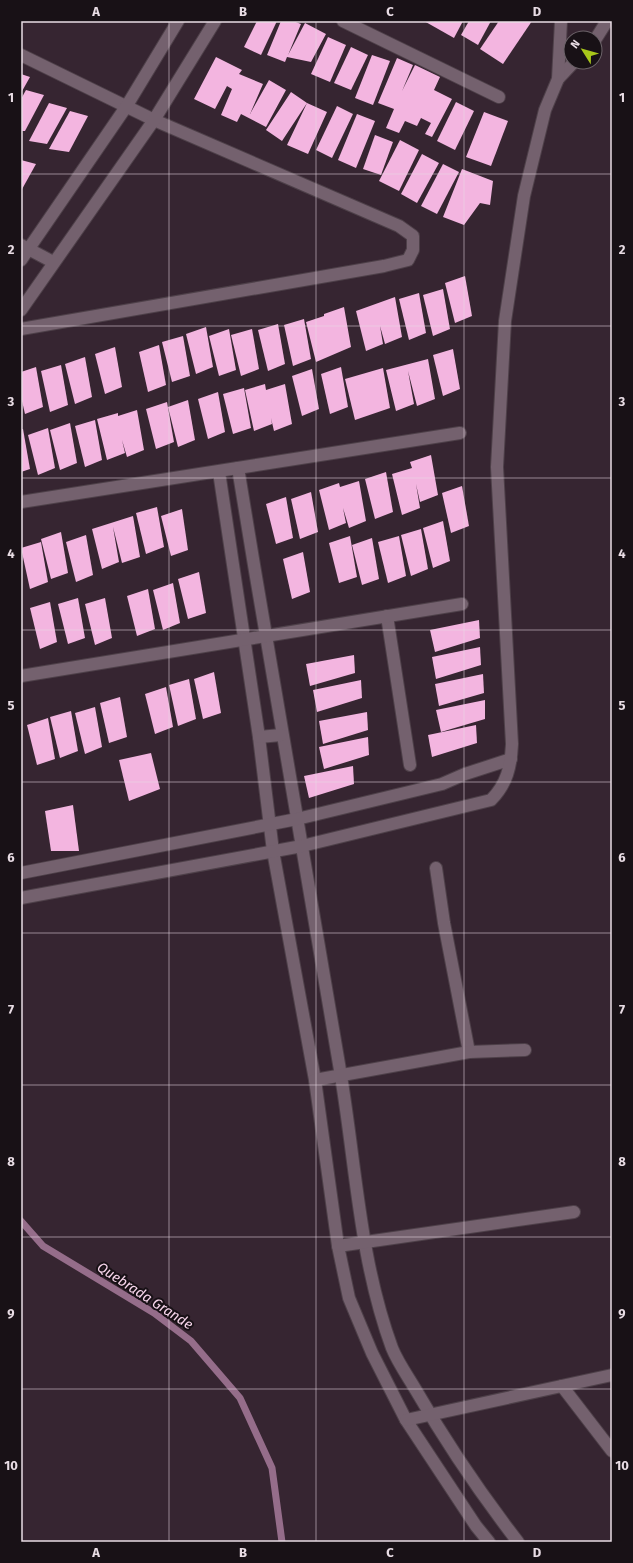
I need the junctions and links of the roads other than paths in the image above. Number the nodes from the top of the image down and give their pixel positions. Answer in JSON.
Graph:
{"nodes":[{"id":1,"x":178,"y":21,"type":"edge"},
{"id":2,"x":215,"y":21,"type":"edge"},
{"id":3,"x":343,"y":21,"type":"edge"},
{"id":4,"x":561,"y":21,"type":"edge"},
{"id":5,"x":607,"y":21,"type":"edge"},
{"id":6,"x":601,"y":30,"type":"edge"},
{"id":7,"x":21,"y":55,"type":"edge"},
{"id":8,"x":566,"y":70,"type":"edge"},
{"id":9,"x":558,"y":79,"type":"junction"},
{"id":10,"x":499,"y":96,"type":"dead end"},
{"id":11,"x":126,"y":107,"type":"junction"},
{"id":12,"x":154,"y":120,"type":"junction"},
{"id":13,"x":25,"y":247,"type":"edge"},
{"id":14,"x":21,"y":260,"type":"edge"},
{"id":15,"x":53,"y":262,"type":"junction"},
{"id":16,"x":21,"y":310,"type":"edge"},
{"id":17,"x":21,"y":329,"type":"edge"},
{"id":18,"x":460,"y":433,"type":"dead end"},
{"id":19,"x":238,"y":468,"type":"junction"},
{"id":20,"x":219,"y":472,"type":"junction"},
{"id":21,"x":21,"y":502,"type":"edge"},
{"id":22,"x":462,"y":604,"type":"dead end"},
{"id":23,"x":388,"y":616,"type":"junction"},
{"id":24,"x":266,"y":636,"type":"junction"},
{"id":25,"x":244,"y":640,"type":"junction"},
{"id":26,"x":21,"y":676,"type":"edge"},
{"id":27,"x":281,"y":735,"type":"junction"},
{"id":28,"x":258,"y":737,"type":"junction"},
{"id":29,"x":511,"y":759,"type":"junction"},
{"id":30,"x":410,"y":765,"type":"dead end"},
{"id":31,"x":297,"y":819,"type":"junction"},
{"id":32,"x":270,"y":824,"type":"junction"},
{"id":33,"x":302,"y":846,"type":"junction"},
{"id":34,"x":273,"y":851,"type":"junction"},
{"id":35,"x":436,"y":868,"type":"dead end"},
{"id":36,"x":21,"y":872,"type":"edge"},
{"id":37,"x":21,"y":898,"type":"edge"},
{"id":38,"x":525,"y":1050,"type":"dead end"},
{"id":39,"x":469,"y":1052,"type":"junction"},
{"id":40,"x":341,"y":1075,"type":"junction"},
{"id":41,"x":315,"y":1080,"type":"junction"},
{"id":42,"x":574,"y":1212,"type":"dead end"},
{"id":43,"x":364,"y":1243,"type":"junction"},
{"id":44,"x":338,"y":1246,"type":"junction"},
{"id":45,"x":612,"y":1375,"type":"edge"},
{"id":46,"x":562,"y":1386,"type":"junction"},
{"id":47,"x":431,"y":1416,"type":"junction"},
{"id":48,"x":406,"y":1420,"type":"junction"},
{"id":49,"x":612,"y":1451,"type":"edge"},
{"id":50,"x":489,"y":1542,"type":"edge"},
{"id":51,"x":518,"y":1542,"type":"edge"}],
"edges":[{"from":1,"to":11,"type":"street"},
{"from":2,"to":12,"type":"street"},
{"from":3,"to":10,"type":"street"},
{"from":4,"to":9,"type":"street"},
{"from":5,"to":6,"type":"street"},
{"from":7,"to":11,"type":"street"},
{"from":8,"to":9,"type":"street"},
{"from":9,"to":29,"type":"street"},
{"from":11,"to":12,"type":"street"},
{"from":11,"to":13,"type":"street"},
{"from":12,"to":15,"type":"street"},
{"from":12,"to":17,"type":"street"},
{"from":13,"to":14,"type":"street"},
{"from":13,"to":15,"type":"street"},
{"from":15,"to":16,"type":"street"},
{"from":18,"to":19,"type":"street"},
{"from":19,"to":20,"type":"street"},
{"from":19,"to":24,"type":"street"},
{"from":20,"to":21,"type":"street"},
{"from":20,"to":25,"type":"street"},
{"from":22,"to":23,"type":"street"},
{"from":23,"to":24,"type":"street"},
{"from":23,"to":30,"type":"street"},
{"from":24,"to":25,"type":"street"},
{"from":24,"to":27,"type":"street"},
{"from":25,"to":26,"type":"street"},
{"from":25,"to":28,"type":"street"},
{"from":27,"to":28,"type":"street"},
{"from":27,"to":31,"type":"street"},
{"from":28,"to":32,"type":"street"},
{"from":29,"to":31,"type":"street"},
{"from":29,"to":33,"type":"street"},
{"from":31,"to":32,"type":"street"},
{"from":31,"to":33,"type":"street"},
{"from":32,"to":34,"type":"street"},
{"from":32,"to":36,"type":"street"},
{"from":33,"to":34,"type":"street"},
{"from":33,"to":40,"type":"street"},
{"from":34,"to":37,"type":"street"},
{"from":34,"to":41,"type":"street"},
{"from":35,"to":39,"type":"street"},
{"from":38,"to":39,"type":"street"},
{"from":39,"to":40,"type":"street"},
{"from":40,"to":41,"type":"street"},
{"from":40,"to":43,"type":"street"},
{"from":41,"to":44,"type":"street"},
{"from":42,"to":43,"type":"street"},
{"from":43,"to":44,"type":"street"},
{"from":43,"to":47,"type":"street"},
{"from":44,"to":48,"type":"street"},
{"from":45,"to":46,"type":"street"},
{"from":46,"to":47,"type":"street"},
{"from":46,"to":49,"type":"street"},
{"from":47,"to":48,"type":"street"},
{"from":47,"to":51,"type":"street"},
{"from":48,"to":50,"type":"street"}]}
